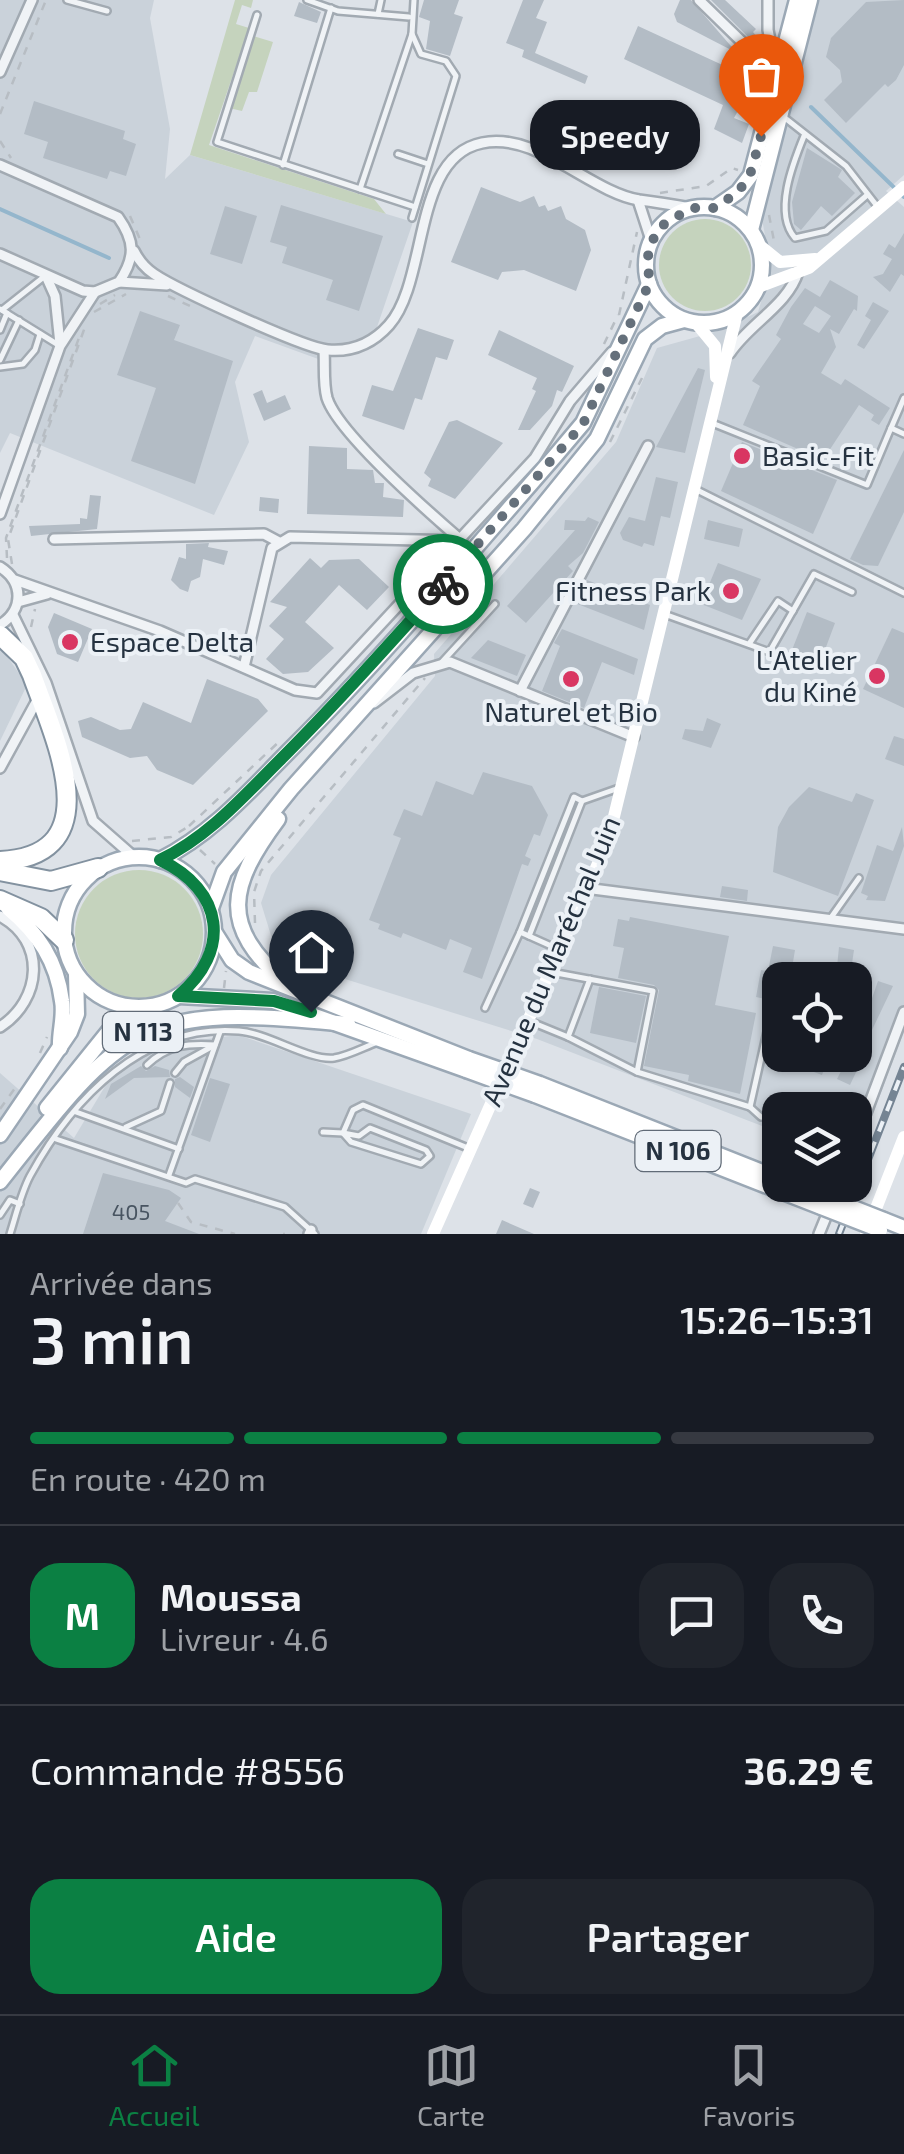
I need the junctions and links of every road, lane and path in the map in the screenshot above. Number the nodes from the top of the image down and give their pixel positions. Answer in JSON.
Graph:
{"nodes":[{"id":1,"x":32,"y":0,"type":"edge"},
{"id":2,"x":46,"y":0,"type":"edge"},
{"id":3,"x":67,"y":0,"type":"edge"},
{"id":4,"x":382,"y":0,"type":"edge"},
{"id":5,"x":414,"y":0,"type":"edge"},
{"id":6,"x":699,"y":0,"type":"edge"},
{"id":7,"x":768,"y":0,"type":"edge"},
{"id":8,"x":797,"y":0,"type":"edge"},
{"id":9,"x":810,"y":0,"type":"edge"},
{"id":10,"x":311,"y":1,"type":"edge"},
{"id":11,"x":331,"y":8,"type":"junction"},
{"id":12,"x":107,"y":12,"type":"dead end"},
{"id":13,"x":378,"y":14,"type":"junction"},
{"id":14,"x":257,"y":15,"type":"dead end"},
{"id":15,"x":410,"y":17,"type":"junction"},
{"id":16,"x":412,"y":34,"type":"junction"},
{"id":17,"x":0,"y":72,"type":"edge"},
{"id":18,"x":778,"y":77,"type":"junction"},
{"id":19,"x":0,"y":114,"type":"edge"},
{"id":20,"x":782,"y":116,"type":"junction"},
{"id":21,"x":804,"y":136,"type":"junction"},
{"id":22,"x":398,"y":154,"type":"dead end"},
{"id":23,"x":2,"y":164,"type":"edge"},
{"id":24,"x":428,"y":164,"type":"junction"},
{"id":25,"x":283,"y":165,"type":"junction"},
{"id":26,"x":744,"y":172,"type":"dead end"},
{"id":27,"x":360,"y":190,"type":"junction"},
{"id":28,"x":899,"y":191,"type":"edge"},
{"id":29,"x":866,"y":196,"type":"junction"},
{"id":30,"x":657,"y":198,"type":"dead end"},
{"id":31,"x":638,"y":200,"type":"junction"},
{"id":32,"x":415,"y":208,"type":"junction"},
{"id":33,"x":691,"y":208,"type":"junction"},
{"id":34,"x":715,"y":208,"type":"junction"},
{"id":35,"x":769,"y":208,"type":"dead end"},
{"id":36,"x":879,"y":208,"type":"junction"},
{"id":37,"x":412,"y":218,"type":"dead end"},
{"id":38,"x":636,"y":222,"type":"dead end"},
{"id":39,"x":751,"y":230,"type":"junction"},
{"id":40,"x":651,"y":240,"type":"junction"},
{"id":41,"x":759,"y":245,"type":"junction"},
{"id":42,"x":778,"y":249,"type":"dead end"},
{"id":43,"x":134,"y":252,"type":"junction"},
{"id":44,"x":0,"y":254,"type":"edge"},
{"id":45,"x":826,"y":254,"type":"junction"},
{"id":46,"x":798,"y":272,"type":"junction"},
{"id":47,"x":46,"y":276,"type":"junction"},
{"id":48,"x":120,"y":282,"type":"junction"},
{"id":49,"x":649,"y":284,"type":"junction"},
{"id":50,"x":175,"y":287,"type":"junction"},
{"id":51,"x":758,"y":287,"type":"junction"},
{"id":52,"x":131,"y":291,"type":"dead end"},
{"id":53,"x":95,"y":292,"type":"junction"},
{"id":54,"x":162,"y":294,"type":"dead end"},
{"id":55,"x":3,"y":311,"type":"edge"},
{"id":56,"x":202,"y":311,"type":"dead end"},
{"id":57,"x":736,"y":313,"type":"junction"},
{"id":58,"x":625,"y":318,"type":"dead end"},
{"id":59,"x":19,"y":320,"type":"junction"},
{"id":60,"x":690,"y":321,"type":"junction"},
{"id":61,"x":0,"y":330,"type":"edge"},
{"id":62,"x":40,"y":334,"type":"junction"},
{"id":63,"x":624,"y":338,"type":"junction"},
{"id":64,"x":60,"y":346,"type":"junction"},
{"id":65,"x":324,"y":350,"type":"junction"},
{"id":66,"x":728,"y":355,"type":"junction"},
{"id":67,"x":0,"y":363,"type":"edge"},
{"id":68,"x":642,"y":376,"type":"dead end"},
{"id":69,"x":716,"y":389,"type":"junction"},
{"id":70,"x":904,"y":398,"type":"edge"},
{"id":71,"x":709,"y":422,"type":"junction"},
{"id":72,"x":891,"y":428,"type":"junction"},
{"id":73,"x":904,"y":434,"type":"edge"},
{"id":74,"x":610,"y":443,"type":"dead end"},
{"id":75,"x":648,"y":446,"type":"dead end"},
{"id":76,"x":694,"y":488,"type":"junction"},
{"id":77,"x":0,"y":514,"type":"edge"},
{"id":78,"x":54,"y":539,"type":"dead end"},
{"id":79,"x":279,"y":542,"type":"junction"},
{"id":80,"x":462,"y":542,"type":"junction"},
{"id":81,"x":0,"y":556,"type":"edge"},
{"id":82,"x":1,"y":568,"type":"edge"},
{"id":83,"x":14,"y":574,"type":"junction"},
{"id":84,"x":852,"y":592,"type":"dead end"},
{"id":85,"x":48,"y":594,"type":"junction"},
{"id":86,"x":904,"y":594,"type":"edge"},
{"id":87,"x":18,"y":602,"type":"junction"},
{"id":88,"x":36,"y":602,"type":"dead end"},
{"id":89,"x":496,"y":604,"type":"dead end"},
{"id":90,"x":793,"y":611,"type":"junction"},
{"id":91,"x":664,"y":614,"type":"junction"},
{"id":92,"x":13,"y":615,"type":"junction"},
{"id":93,"x":0,"y":625,"type":"edge"},
{"id":94,"x":31,"y":627,"type":"dead end"},
{"id":95,"x":0,"y":636,"type":"edge"},
{"id":96,"x":749,"y":644,"type":"junction"},
{"id":97,"x":770,"y":651,"type":"junction"},
{"id":98,"x":778,"y":655,"type":"dead end"},
{"id":99,"x":29,"y":656,"type":"junction"},
{"id":100,"x":440,"y":664,"type":"junction"},
{"id":101,"x":244,"y":666,"type":"junction"},
{"id":102,"x":428,"y":667,"type":"junction"},
{"id":103,"x":43,"y":689,"type":"junction"},
{"id":104,"x":520,"y":692,"type":"junction"},
{"id":105,"x":363,"y":711,"type":"junction"},
{"id":106,"x":634,"y":737,"type":"junction"},
{"id":107,"x":0,"y":768,"type":"edge"},
{"id":108,"x":622,"y":787,"type":"junction"},
{"id":109,"x":291,"y":790,"type":"junction"},
{"id":110,"x":582,"y":801,"type":"junction"},
{"id":111,"x":188,"y":828,"type":"dead end"},
{"id":112,"x":121,"y":840,"type":"dead end"},
{"id":113,"x":200,"y":850,"type":"dead end"},
{"id":114,"x":134,"y":857,"type":"junction"},
{"id":115,"x":160,"y":860,"type":"junction"},
{"id":116,"x":0,"y":862,"type":"edge"},
{"id":117,"x":98,"y":868,"type":"junction"},
{"id":118,"x":220,"y":868,"type":"dead end"},
{"id":119,"x":0,"y":871,"type":"edge"},
{"id":120,"x":859,"y":878,"type":"dead end"},
{"id":121,"x":585,"y":888,"type":"junction"},
{"id":122,"x":0,"y":900,"type":"edge"},
{"id":123,"x":210,"y":908,"type":"junction"},
{"id":124,"x":0,"y":916,"type":"edge"},
{"id":125,"x":828,"y":921,"type":"junction"},
{"id":126,"x":904,"y":930,"type":"edge"},
{"id":127,"x":520,"y":932,"type":"junction"},
{"id":128,"x":214,"y":933,"type":"junction"},
{"id":129,"x":257,"y":936,"type":"dead end"},
{"id":130,"x":528,"y":936,"type":"junction"},
{"id":131,"x":64,"y":940,"type":"junction"},
{"id":132,"x":558,"y":949,"type":"junction"},
{"id":133,"x":227,"y":968,"type":"dead end"},
{"id":134,"x":548,"y":972,"type":"junction"},
{"id":135,"x":76,"y":974,"type":"junction"},
{"id":136,"x":590,"y":979,"type":"junction"},
{"id":137,"x":290,"y":987,"type":"junction"},
{"id":138,"x":223,"y":990,"type":"dead end"},
{"id":139,"x":178,"y":996,"type":"junction"},
{"id":140,"x":142,"y":1008,"type":"junction"},
{"id":141,"x":485,"y":1008,"type":"dead end"},
{"id":142,"x":904,"y":1012,"type":"edge"},
{"id":143,"x":526,"y":1020,"type":"junction"},
{"id":144,"x":348,"y":1024,"type":"junction"},
{"id":145,"x":0,"y":1027,"type":"edge"},
{"id":146,"x":51,"y":1027,"type":"dead end"},
{"id":147,"x":220,"y":1031,"type":"junction"},
{"id":148,"x":568,"y":1037,"type":"junction"},
{"id":149,"x":385,"y":1040,"type":"junction"},
{"id":150,"x":215,"y":1045,"type":"junction"},
{"id":151,"x":60,"y":1052,"type":"junction"},
{"id":152,"x":762,"y":1054,"type":"edge"},
{"id":153,"x":39,"y":1055,"type":"dead end"},
{"id":154,"x":467,"y":1064,"type":"junction"},
{"id":155,"x":147,"y":1065,"type":"dead end"},
{"id":156,"x":175,"y":1072,"type":"dead end"},
{"id":157,"x":637,"y":1072,"type":"junction"},
{"id":158,"x":24,"y":1076,"type":"dead end"},
{"id":159,"x":170,"y":1083,"type":"dead end"},
{"id":160,"x":538,"y":1090,"type":"junction"},
{"id":161,"x":872,"y":1097,"type":"edge"},
{"id":162,"x":750,"y":1107,"type":"junction"},
{"id":163,"x":0,"y":1110,"type":"edge"},
{"id":164,"x":76,"y":1112,"type":"junction"},
{"id":165,"x":761,"y":1116,"type":"dead end"},
{"id":166,"x":123,"y":1128,"type":"junction"},
{"id":167,"x":323,"y":1132,"type":"dead end"},
{"id":168,"x":343,"y":1133,"type":"junction"},
{"id":169,"x":0,"y":1135,"type":"edge"},
{"id":170,"x":904,"y":1137,"type":"edge"},
{"id":171,"x":56,"y":1139,"type":"junction"},
{"id":172,"x":179,"y":1148,"type":"junction"},
{"id":173,"x":471,"y":1150,"type":"junction"},
{"id":174,"x":0,"y":1170,"type":"edge"},
{"id":175,"x":762,"y":1172,"type":"edge"},
{"id":176,"x":169,"y":1175,"type":"junction"},
{"id":177,"x":762,"y":1178,"type":"edge"},
{"id":178,"x":0,"y":1182,"type":"edge"},
{"id":179,"x":822,"y":1202,"type":"edge"},
{"id":180,"x":832,"y":1202,"type":"edge"},
{"id":181,"x":178,"y":1203,"type":"dead end"},
{"id":182,"x":20,"y":1204,"type":"junction"},
{"id":183,"x":0,"y":1215,"type":"edge"},
{"id":184,"x":904,"y":1228,"type":"edge"},
{"id":185,"x":880,"y":1230,"type":"edge"},
{"id":186,"x":312,"y":1232,"type":"edge"},
{"id":187,"x":10,"y":1234,"type":"edge"},
{"id":188,"x":235,"y":1234,"type":"edge"},
{"id":189,"x":433,"y":1234,"type":"edge"},
{"id":190,"x":819,"y":1234,"type":"edge"}],
"edges":[{"from":1,"to":17,"type":"street"},
{"from":2,"to":19,"type":"path"},
{"from":3,"to":12,"type":"lane"},
{"from":4,"to":13,"type":"lane"},
{"from":5,"to":15,"type":"lane"},
{"from":6,"to":18,"type":"street"},
{"from":7,"to":18,"type":"street"},
{"from":8,"to":18,"type":"main road"},
{"from":9,"to":20,"type":"main road"},
{"from":10,"to":11,"type":"lane"},
{"from":11,"to":13,"type":"lane"},
{"from":11,"to":25,"type":"lane"},
{"from":13,"to":15,"type":"lane"},
{"from":14,"to":25,"type":"lane"},
{"from":15,"to":16,"type":"lane"},
{"from":16,"to":24,"type":"lane"},
{"from":16,"to":27,"type":"lane"},
{"from":18,"to":34,"type":"main road"},
{"from":20,"to":21,"type":"lane"},
{"from":20,"to":39,"type":"main road"},
{"from":21,"to":29,"type":"lane"},
{"from":21,"to":29,"type":"lane"},
{"from":22,"to":24,"type":"lane"},
{"from":23,"to":43,"type":"street"},
{"from":24,"to":32,"type":"lane"},
{"from":25,"to":27,"type":"lane"},
{"from":26,"to":30,"type":"path"},
{"from":27,"to":32,"type":"lane"},
{"from":28,"to":36,"type":"street"},
{"from":29,"to":36,"type":"lane"},
{"from":31,"to":33,"type":"street"},
{"from":31,"to":40,"type":"street"},
{"from":31,"to":65,"type":"street"},
{"from":32,"to":37,"type":"lane"},
{"from":33,"to":34,"type":"main road"},
{"from":33,"to":40,"type":"main road"},
{"from":34,"to":39,"type":"main road"},
{"from":35,"to":42,"type":"path"},
{"from":36,"to":45,"type":"street"},
{"from":38,"to":58,"type":"path"},
{"from":39,"to":41,"type":"main road"},
{"from":40,"to":49,"type":"main road"},
{"from":41,"to":45,"type":"street"},
{"from":41,"to":51,"type":"main road"},
{"from":43,"to":48,"type":"street"},
{"from":43,"to":50,"type":"street"},
{"from":44,"to":47,"type":"street"},
{"from":45,"to":46,"type":"street"},
{"from":46,"to":51,"type":"street"},
{"from":46,"to":66,"type":"street"},
{"from":47,"to":53,"type":"street"},
{"from":47,"to":55,"type":"lane"},
{"from":47,"to":64,"type":"street"},
{"from":48,"to":50,"type":"street"},
{"from":48,"to":53,"type":"street"},
{"from":49,"to":60,"type":"main road"},
{"from":49,"to":63,"type":"main road"},
{"from":50,"to":65,"type":"street"},
{"from":51,"to":57,"type":"main road"},
{"from":52,"to":83,"type":"path"},
{"from":53,"to":64,"type":"street"},
{"from":54,"to":56,"type":"path"},
{"from":55,"to":59,"type":"lane"},
{"from":55,"to":61,"type":"lane"},
{"from":57,"to":60,"type":"main road"},
{"from":57,"to":66,"type":"street","name":"Avenue du Maréchal Juin"},
{"from":59,"to":62,"type":"lane"},
{"from":59,"to":67,"type":"lane"},
{"from":60,"to":69,"type":"street","name":"Avenue du Maréchal Juin"},
{"from":60,"to":105,"type":"main road"},
{"from":62,"to":64,"type":"lane"},
{"from":62,"to":67,"type":"lane"},
{"from":63,"to":80,"type":"street"},
{"from":63,"to":115,"type":"main road"},
{"from":64,"to":77,"type":"street"},
{"from":65,"to":80,"type":"street"},
{"from":66,"to":69,"type":"street","name":"Avenue du Maréchal Juin"},
{"from":68,"to":74,"type":"path"},
{"from":69,"to":71,"type":"street","name":"Avenue du Maréchal Juin"},
{"from":70,"to":72,"type":"lane"},
{"from":71,"to":72,"type":"lane"},
{"from":71,"to":76,"type":"street","name":"Avenue du Maréchal Juin"},
{"from":72,"to":73,"type":"lane"},
{"from":75,"to":104,"type":"street"},
{"from":76,"to":86,"type":"lane"},
{"from":76,"to":91,"type":"street","name":"Avenue du Maréchal Juin"},
{"from":78,"to":79,"type":"street"},
{"from":79,"to":80,"type":"street"},
{"from":79,"to":101,"type":"street"},
{"from":80,"to":101,"type":"street"},
{"from":81,"to":82,"type":"street"},
{"from":82,"to":83,"type":"street"},
{"from":83,"to":85,"type":"street"},
{"from":83,"to":87,"type":"street"},
{"from":84,"to":90,"type":"lane"},
{"from":85,"to":87,"type":"street"},
{"from":85,"to":101,"type":"street"},
{"from":87,"to":92,"type":"street"},
{"from":88,"to":94,"type":"path"},
{"from":89,"to":100,"type":"lane"},
{"from":90,"to":96,"type":"lane"},
{"from":90,"to":97,"type":"lane"},
{"from":91,"to":96,"type":"lane"},
{"from":91,"to":106,"type":"street","name":"Avenue du Maréchal Juin"},
{"from":92,"to":93,"type":"street"},
{"from":92,"to":99,"type":"street"},
{"from":95,"to":99,"type":"highway"},
{"from":96,"to":97,"type":"lane"},
{"from":97,"to":98,"type":"lane"},
{"from":99,"to":103,"type":"highway"},
{"from":100,"to":102,"type":"street"},
{"from":100,"to":104,"type":"street"},
{"from":102,"to":105,"type":"street"},
{"from":102,"to":129,"type":"path"},
{"from":103,"to":107,"type":"street"},
{"from":103,"to":114,"type":"street"},
{"from":103,"to":116,"type":"highway"},
{"from":104,"to":106,"type":"street"},
{"from":105,"to":109,"type":"main road"},
{"from":106,"to":108,"type":"street","name":"Avenue du Maréchal Juin"},
{"from":108,"to":110,"type":"lane"},
{"from":108,"to":121,"type":"street","name":"Avenue du Maréchal Juin"},
{"from":109,"to":123,"type":"main road"},
{"from":109,"to":137,"type":"main road"},
{"from":110,"to":127,"type":"lane"},
{"from":110,"to":130,"type":"lane"},
{"from":111,"to":112,"type":"path"},
{"from":113,"to":118,"type":"path"},
{"from":114,"to":115,"type":"main road"},
{"from":114,"to":117,"type":"main road"},
{"from":115,"to":123,"type":"main road"},
{"from":117,"to":119,"type":"highway"},
{"from":117,"to":131,"type":"main road"},
{"from":120,"to":125,"type":"lane"},
{"from":121,"to":125,"type":"street"},
{"from":121,"to":132,"type":"street","name":"Avenue du Maréchal Juin"},
{"from":122,"to":131,"type":"highway"},
{"from":122,"to":151,"type":"main road","number":"N 113"},
{"from":123,"to":128,"type":"main road"},
{"from":124,"to":145,"type":"street"},
{"from":125,"to":126,"type":"street"},
{"from":127,"to":130,"type":"lane"},
{"from":127,"to":141,"type":"lane"},
{"from":128,"to":137,"type":"main road","number":"N 106"},
{"from":128,"to":139,"type":"main road"},
{"from":130,"to":132,"type":"lane"},
{"from":131,"to":135,"type":"main road"},
{"from":132,"to":134,"type":"street","name":"Avenue du Maréchal Juin"},
{"from":133,"to":138,"type":"path"},
{"from":134,"to":136,"type":"lane"},
{"from":134,"to":143,"type":"street","name":"Avenue du Maréchal Juin"},
{"from":135,"to":140,"type":"main road"},
{"from":135,"to":151,"type":"main road"},
{"from":136,"to":148,"type":"lane"},
{"from":136,"to":157,"type":"lane"},
{"from":137,"to":154,"type":"main road","number":"N 106"},
{"from":139,"to":140,"type":"main road"},
{"from":139,"to":144,"type":"main road","number":"N 106"},
{"from":140,"to":174,"type":"main road"},
{"from":142,"to":161,"type":"street"},
{"from":143,"to":148,"type":"lane"},
{"from":143,"to":173,"type":"street","name":"Avenue du Maréchal Juin"},
{"from":144,"to":149,"type":"main road","number":"N 106"},
{"from":144,"to":178,"type":"main road","number":"N 113"},
{"from":146,"to":153,"type":"path"},
{"from":147,"to":149,"type":"lane"},
{"from":147,"to":150,"type":"lane"},
{"from":147,"to":164,"type":"lane"},
{"from":148,"to":157,"type":"lane"},
{"from":149,"to":154,"type":"main road","number":"N 106"},
{"from":150,"to":155,"type":"lane"},
{"from":150,"to":156,"type":"lane"},
{"from":150,"to":172,"type":"lane"},
{"from":151,"to":169,"type":"main road"},
{"from":152,"to":162,"type":"lane"},
{"from":154,"to":160,"type":"main road","number":"N 106","bridge":true},
{"from":157,"to":162,"type":"lane"},
{"from":158,"to":163,"type":"path"},
{"from":159,"to":166,"type":"lane"},
{"from":160,"to":175,"type":"main road","number":"N 106"},
{"from":160,"to":177,"type":"main road","number":"N 106"},
{"from":162,"to":165,"type":"lane"},
{"from":164,"to":166,"type":"lane"},
{"from":164,"to":171,"type":"lane"},
{"from":166,"to":172,"type":"lane"},
{"from":167,"to":168,"type":"lane"},
{"from":168,"to":168,"type":"lane"},
{"from":168,"to":173,"type":"lane"},
{"from":170,"to":185,"type":"street"},
{"from":171,"to":176,"type":"lane"},
{"from":171,"to":182,"type":"lane"},
{"from":172,"to":176,"type":"lane"},
{"from":173,"to":189,"type":"street","name":"Avenue du Maréchal Juin"},
{"from":176,"to":186,"type":"lane"},
{"from":179,"to":185,"type":"main road","number":"N 106","bridge":true},
{"from":180,"to":190,"type":"street"},
{"from":181,"to":188,"type":"path"},
{"from":182,"to":183,"type":"lane"},
{"from":182,"to":187,"type":"lane"},
{"from":184,"to":185,"type":"main road","number":"N 106"}]}
